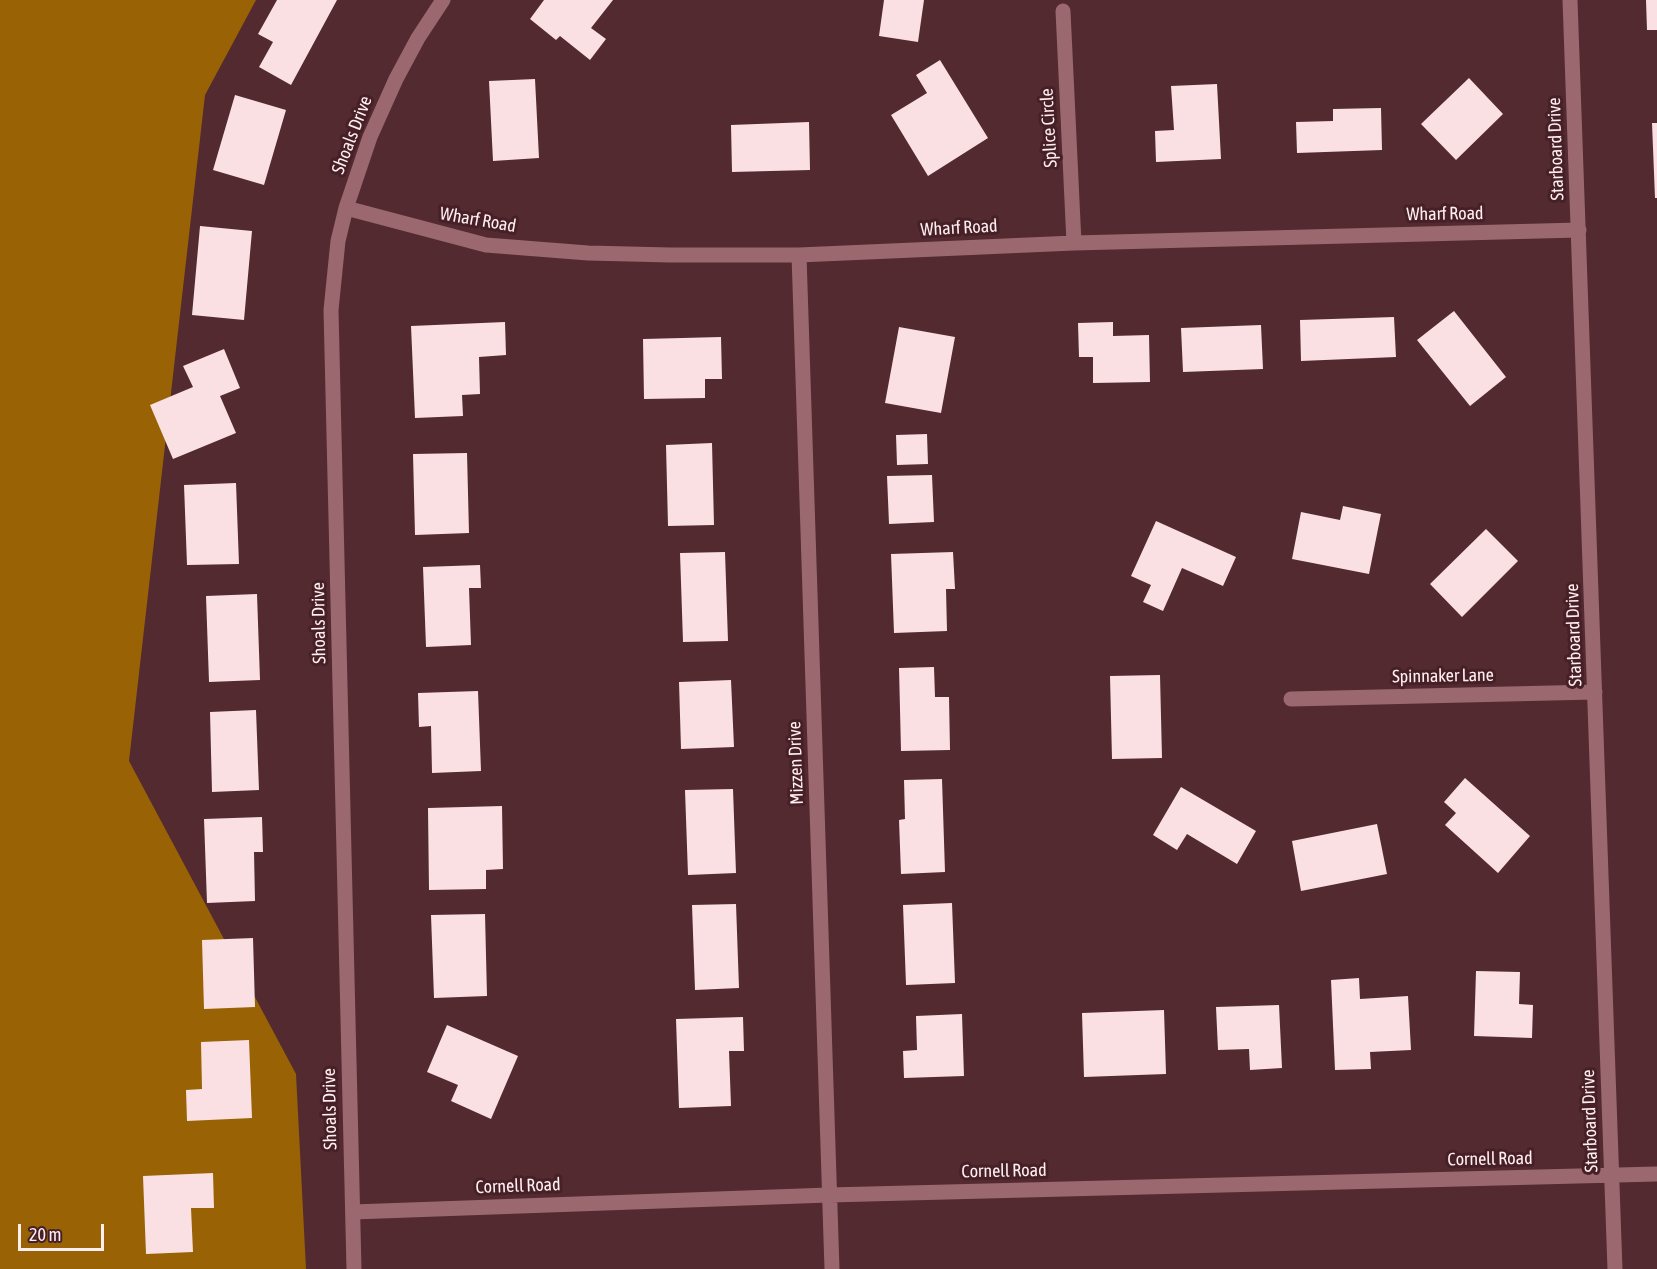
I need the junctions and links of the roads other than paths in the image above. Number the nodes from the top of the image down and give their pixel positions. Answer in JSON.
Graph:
{"nodes":[{"id":1,"x":443,"y":0,"type":"edge"},
{"id":2,"x":1570,"y":0,"type":"edge"},
{"id":3,"x":1063,"y":11,"type":"dead end"},
{"id":4,"x":346,"y":208,"type":"junction"},
{"id":5,"x":1579,"y":230,"type":"junction"},
{"id":6,"x":1074,"y":243,"type":"junction"},
{"id":7,"x":799,"y":255,"type":"junction"},
{"id":8,"x":1595,"y":692,"type":"junction"},
{"id":9,"x":1291,"y":699,"type":"dead end"},
{"id":10,"x":1657,"y":1174,"type":"edge"},
{"id":11,"x":1612,"y":1175,"type":"junction"},
{"id":12,"x":829,"y":1195,"type":"junction"},
{"id":13,"x":352,"y":1212,"type":"junction"},
{"id":14,"x":354,"y":1269,"type":"edge"},
{"id":15,"x":832,"y":1269,"type":"edge"},
{"id":16,"x":1615,"y":1269,"type":"edge"}],
"edges":[{"from":1,"to":4,"type":"street","name":"Shoals Drive"},
{"from":2,"to":5,"type":"street","name":"Starboard Drive"},
{"from":3,"to":6,"type":"street","name":"Splice Circle"},
{"from":4,"to":7,"type":"street","name":"Wharf Road"},
{"from":4,"to":13,"type":"street","name":"Shoals Drive"},
{"from":5,"to":6,"type":"street","name":"Wharf Road"},
{"from":5,"to":8,"type":"street","name":"Starboard Drive"},
{"from":6,"to":7,"type":"street","name":"Wharf Road"},
{"from":7,"to":12,"type":"street","name":"Mizzen Drive"},
{"from":8,"to":9,"type":"street","name":"Spinnaker Lane"},
{"from":8,"to":11,"type":"street","name":"Starboard Drive"},
{"from":10,"to":11,"type":"street","name":"Cornell Road"},
{"from":11,"to":12,"type":"street","name":"Cornell Road"},
{"from":11,"to":16,"type":"street","name":"Starboard Drive"},
{"from":12,"to":13,"type":"street","name":"Cornell Road"},
{"from":12,"to":15,"type":"street","name":"Mizzen Drive"},
{"from":13,"to":14,"type":"street","name":"Shoals Drive"}]}
